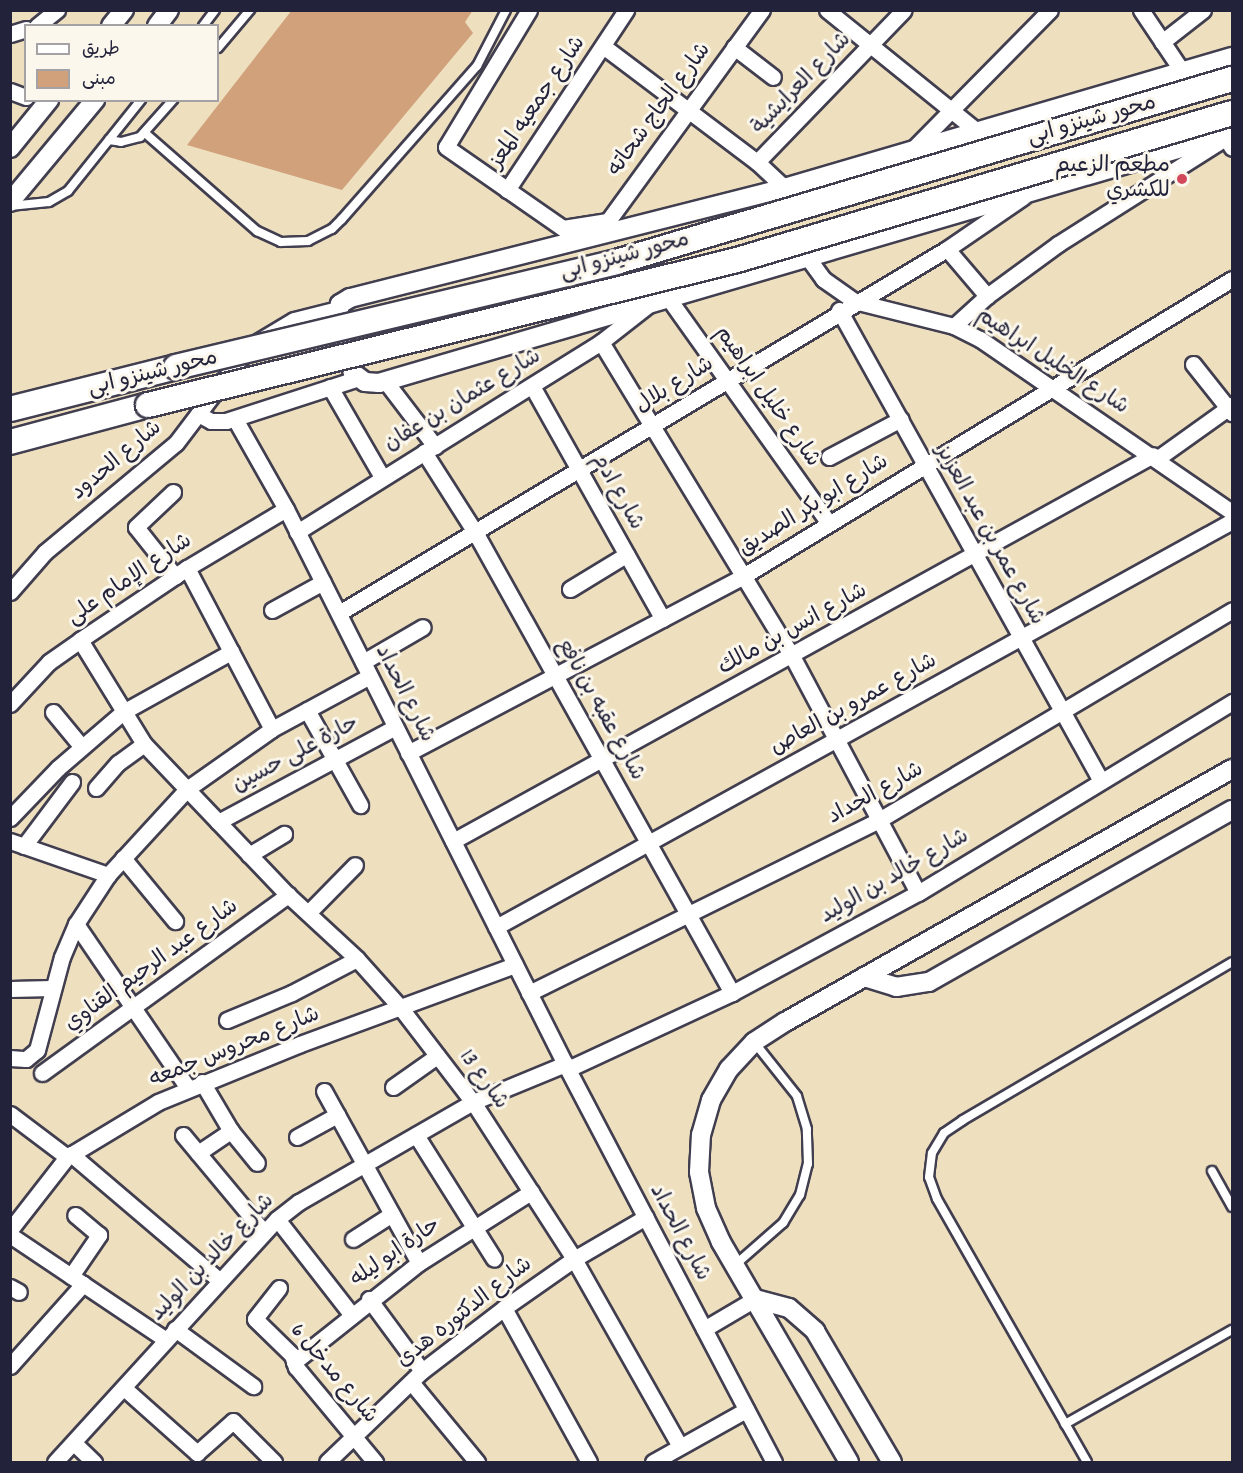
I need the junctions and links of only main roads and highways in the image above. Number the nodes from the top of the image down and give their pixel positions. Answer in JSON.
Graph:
{"nodes":[{"id":1,"x":1233,"y":79,"type":"edge"},
{"id":2,"x":1229,"y":133,"type":"edge"},
{"id":3,"x":10,"y":409,"type":"edge"},
{"id":4,"x":10,"y":442,"type":"edge"}],
"edges":[{"from":1,"to":3,"type":"main road","name":"محور شينزو ابى","bridge":true},
{"from":2,"to":4,"type":"main road","name":"محور شينزو ابى","bridge":true}]}
